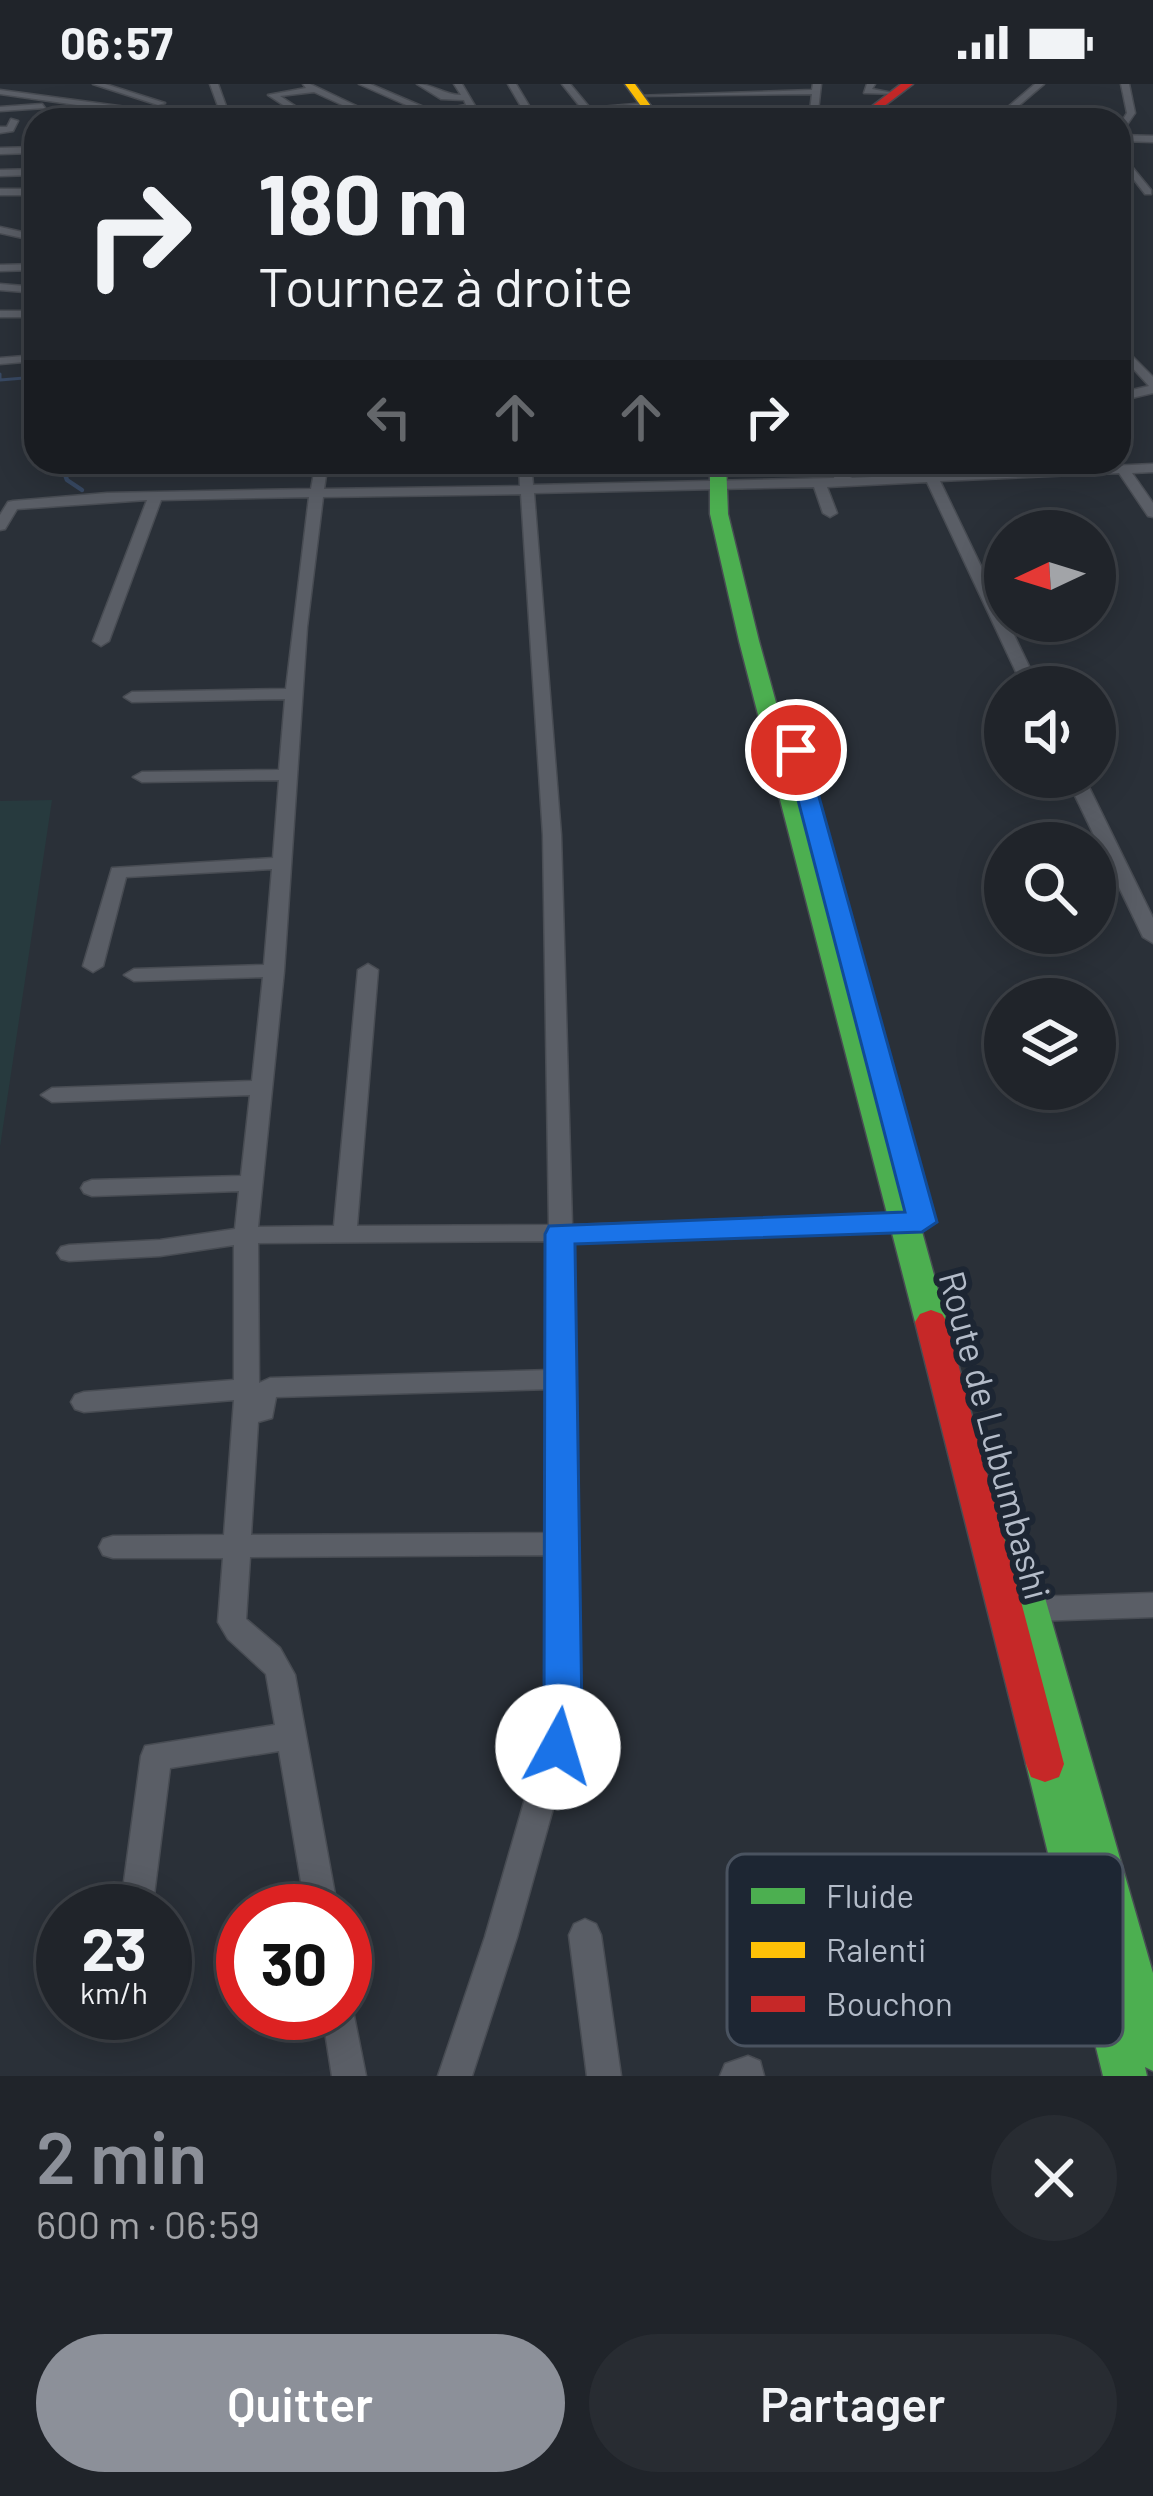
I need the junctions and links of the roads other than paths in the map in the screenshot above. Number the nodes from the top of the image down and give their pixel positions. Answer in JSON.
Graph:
{"nodes":[{"id":1,"x":95,"y":84,"type":"edge"},
{"id":2,"x":304,"y":84,"type":"edge"},
{"id":3,"x":363,"y":84,"type":"edge"},
{"id":4,"x":421,"y":84,"type":"edge"},
{"id":5,"x":458,"y":84,"type":"edge"},
{"id":6,"x":566,"y":84,"type":"edge"},
{"id":7,"x":1040,"y":84,"type":"edge"},
{"id":8,"x":152,"y":88,"type":"dead end"},
{"id":9,"x":774,"y":88,"type":"edge"},
{"id":10,"x":817,"y":88,"type":"edge"},
{"id":11,"x":28,"y":89,"type":"edge"},
{"id":12,"x":315,"y":89,"type":"junction"},
{"id":13,"x":719,"y":89,"type":"edge"},
{"id":14,"x":0,"y":94,"type":"edge"},
{"id":15,"x":465,"y":98,"type":"junction"},
{"id":16,"x":157,"y":101,"type":"junction"},
{"id":17,"x":643,"y":101,"type":"edge"},
{"id":18,"x":78,"y":103,"type":"junction"},
{"id":19,"x":93,"y":104,"type":"junction"},
{"id":20,"x":724,"y":106,"type":"dead end"},
{"id":21,"x":35,"y":107,"type":"joint"},
{"id":22,"x":90,"y":108,"type":"edge"},
{"id":23,"x":118,"y":108,"type":"edge"},
{"id":24,"x":182,"y":108,"type":"edge"},
{"id":25,"x":293,"y":108,"type":"edge"},
{"id":26,"x":356,"y":108,"type":"edge"},
{"id":27,"x":422,"y":108,"type":"edge"},
{"id":28,"x":460,"y":108,"type":"edge"},
{"id":29,"x":585,"y":108,"type":"edge"},
{"id":30,"x":599,"y":108,"type":"edge"},
{"id":31,"x":1011,"y":108,"type":"edge"},
{"id":32,"x":0,"y":109,"type":"edge"},
{"id":33,"x":1131,"y":170,"type":"edge"},
{"id":34,"x":1148,"y":192,"type":"dead end"},
{"id":35,"x":1131,"y":360,"type":"edge"},
{"id":36,"x":1153,"y":386,"type":"edge"},
{"id":37,"x":320,"y":474,"type":"edge"},
{"id":38,"x":525,"y":474,"type":"edge"},
{"id":39,"x":722,"y":474,"type":"edge"},
{"id":40,"x":848,"y":474,"type":"edge"},
{"id":41,"x":1042,"y":474,"type":"edge"},
{"id":42,"x":1126,"y":474,"type":"edge"},
{"id":43,"x":932,"y":478,"type":"junction"},
{"id":44,"x":824,"y":483,"type":"junction"},
{"id":45,"x":526,"y":488,"type":"junction"},
{"id":46,"x":316,"y":494,"type":"junction"},
{"id":47,"x":155,"y":498,"type":"junction"},
{"id":48,"x":7,"y":505,"type":"edge"},
{"id":49,"x":830,"y":513,"type":"dead end"},
{"id":50,"x":1153,"y":513,"type":"edge"},
{"id":51,"x":0,"y":526,"type":"edge"},
{"id":52,"x":101,"y":640,"type":"dead end"},
{"id":53,"x":1021,"y":666,"type":"edge"},
{"id":54,"x":295,"y":694,"type":"junction"},
{"id":55,"x":132,"y":697,"type":"dead end"},
{"id":56,"x":289,"y":775,"type":"junction"},
{"id":57,"x":142,"y":777,"type":"dead end"},
{"id":58,"x":1085,"y":798,"type":"edge"},
{"id":59,"x":282,"y":863,"type":"junction"},
{"id":60,"x":1153,"y":937,"type":"edge"},
{"id":61,"x":93,"y":966,"type":"dead end"},
{"id":62,"x":368,"y":970,"type":"dead end"},
{"id":63,"x":274,"y":971,"type":"junction"},
{"id":64,"x":134,"y":975,"type":"dead end"},
{"id":65,"x":257,"y":1088,"type":"junction"},
{"id":66,"x":52,"y":1094,"type":"dead end"},
{"id":67,"x":251,"y":1184,"type":"junction"},
{"id":68,"x":92,"y":1188,"type":"dead end"},
{"id":69,"x":913,"y":1222,"type":"junction"},
{"id":70,"x":345,"y":1232,"type":"junction"},
{"id":71,"x":560,"y":1234,"type":"junction"},
{"id":72,"x":246,"y":1235,"type":"junction"},
{"id":73,"x":69,"y":1253,"type":"dead end"},
{"id":74,"x":564,"y":1379,"type":"junction"},
{"id":75,"x":84,"y":1402,"type":"dead end"},
{"id":76,"x":247,"y":1402,"type":"junction"},
{"id":77,"x":563,"y":1544,"type":"junction"},
{"id":78,"x":241,"y":1546,"type":"junction"},
{"id":79,"x":113,"y":1547,"type":"dead end"},
{"id":80,"x":1153,"y":1605,"type":"edge"},
{"id":81,"x":1033,"y":1609,"type":"junction"},
{"id":82,"x":293,"y":1736,"type":"junction"},
{"id":83,"x":1070,"y":1854,"type":"edge"},
{"id":84,"x":1100,"y":1854,"type":"edge"},
{"id":85,"x":139,"y":1884,"type":"edge"},
{"id":86,"x":318,"y":1884,"type":"edge"},
{"id":87,"x":585,"y":1935,"type":"dead end"},
{"id":88,"x":1123,"y":1939,"type":"edge"},
{"id":89,"x":343,"y":2040,"type":"edge"},
{"id":90,"x":1118,"y":2046,"type":"edge"},
{"id":91,"x":1153,"y":2049,"type":"edge"},
{"id":92,"x":349,"y":2076,"type":"edge"},
{"id":93,"x":455,"y":2076,"type":"edge"},
{"id":94,"x":604,"y":2076,"type":"edge"},
{"id":95,"x":1125,"y":2076,"type":"edge"}],
"edges":[{"from":1,"to":16,"type":"street"},
{"from":1,"to":19,"type":"street"},
{"from":2,"to":12,"type":"street"},
{"from":3,"to":27,"type":"street"},
{"from":4,"to":15,"type":"street"},
{"from":5,"to":15,"type":"street"},
{"from":6,"to":29,"type":"street"},
{"from":7,"to":31,"type":"street"},
{"from":8,"to":16,"type":"street"},
{"from":9,"to":10,"type":"street"},
{"from":9,"to":13,"type":"street"},
{"from":11,"to":14,"type":"street"},
{"from":11,"to":18,"type":"street"},
{"from":12,"to":25,"type":"street"},
{"from":12,"to":26,"type":"street"},
{"from":13,"to":17,"type":"street"},
{"from":13,"to":20,"type":"street"},
{"from":15,"to":28,"type":"street"},
{"from":16,"to":24,"type":"street"},
{"from":17,"to":30,"type":"street"},
{"from":18,"to":19,"type":"street"},
{"from":18,"to":21,"type":"street"},
{"from":19,"to":22,"type":"street"},
{"from":19,"to":23,"type":"street"},
{"from":21,"to":32,"type":"street"},
{"from":33,"to":34,"type":"street"},
{"from":35,"to":36,"type":"street"},
{"from":37,"to":46,"type":"street"},
{"from":38,"to":45,"type":"street"},
{"from":39,"to":44,"type":"street"},
{"from":39,"to":45,"type":"street"},
{"from":39,"to":69,"type":"highway","name":"Route de Lubumbashi"},
{"from":40,"to":44,"type":"street"},
{"from":41,"to":43,"type":"street"},
{"from":42,"to":50,"type":"street"},
{"from":43,"to":44,"type":"street"},
{"from":43,"to":53,"type":"street"},
{"from":44,"to":49,"type":"street"},
{"from":45,"to":46,"type":"street"},
{"from":45,"to":71,"type":"street"},
{"from":46,"to":47,"type":"street"},
{"from":46,"to":54,"type":"street"},
{"from":47,"to":48,"type":"street"},
{"from":47,"to":52,"type":"street"},
{"from":48,"to":51,"type":"street"},
{"from":54,"to":55,"type":"street"},
{"from":54,"to":56,"type":"street"},
{"from":56,"to":57,"type":"street"},
{"from":56,"to":59,"type":"street"},
{"from":58,"to":60,"type":"street"},
{"from":59,"to":61,"type":"street"},
{"from":59,"to":63,"type":"street"},
{"from":62,"to":70,"type":"street"},
{"from":63,"to":64,"type":"street"},
{"from":63,"to":65,"type":"street"},
{"from":65,"to":66,"type":"street"},
{"from":65,"to":67,"type":"street"},
{"from":67,"to":68,"type":"street"},
{"from":67,"to":72,"type":"street"},
{"from":69,"to":71,"type":"street"},
{"from":69,"to":81,"type":"highway","name":"Route de Lubumbashi"},
{"from":69,"to":83,"type":"highway","name":"Route de Lubumbashi"},
{"from":70,"to":71,"type":"street"},
{"from":70,"to":72,"type":"street"},
{"from":71,"to":74,"type":"street"},
{"from":72,"to":73,"type":"street"},
{"from":72,"to":76,"type":"street"},
{"from":74,"to":76,"type":"street"},
{"from":74,"to":77,"type":"street"},
{"from":75,"to":76,"type":"street"},
{"from":76,"to":78,"type":"street"},
{"from":77,"to":78,"type":"street"},
{"from":77,"to":93,"type":"street"},
{"from":78,"to":79,"type":"street"},
{"from":78,"to":82,"type":"street"},
{"from":80,"to":81,"type":"street"},
{"from":81,"to":84,"type":"highway","name":"Route de Lubumbashi"},
{"from":82,"to":85,"type":"street"},
{"from":82,"to":86,"type":"street"},
{"from":87,"to":94,"type":"street"},
{"from":88,"to":91,"type":"highway","name":"Route de Lubumbashi"},
{"from":89,"to":92,"type":"street"},
{"from":90,"to":95,"type":"highway","name":"Route de Lubumbashi"}]}
